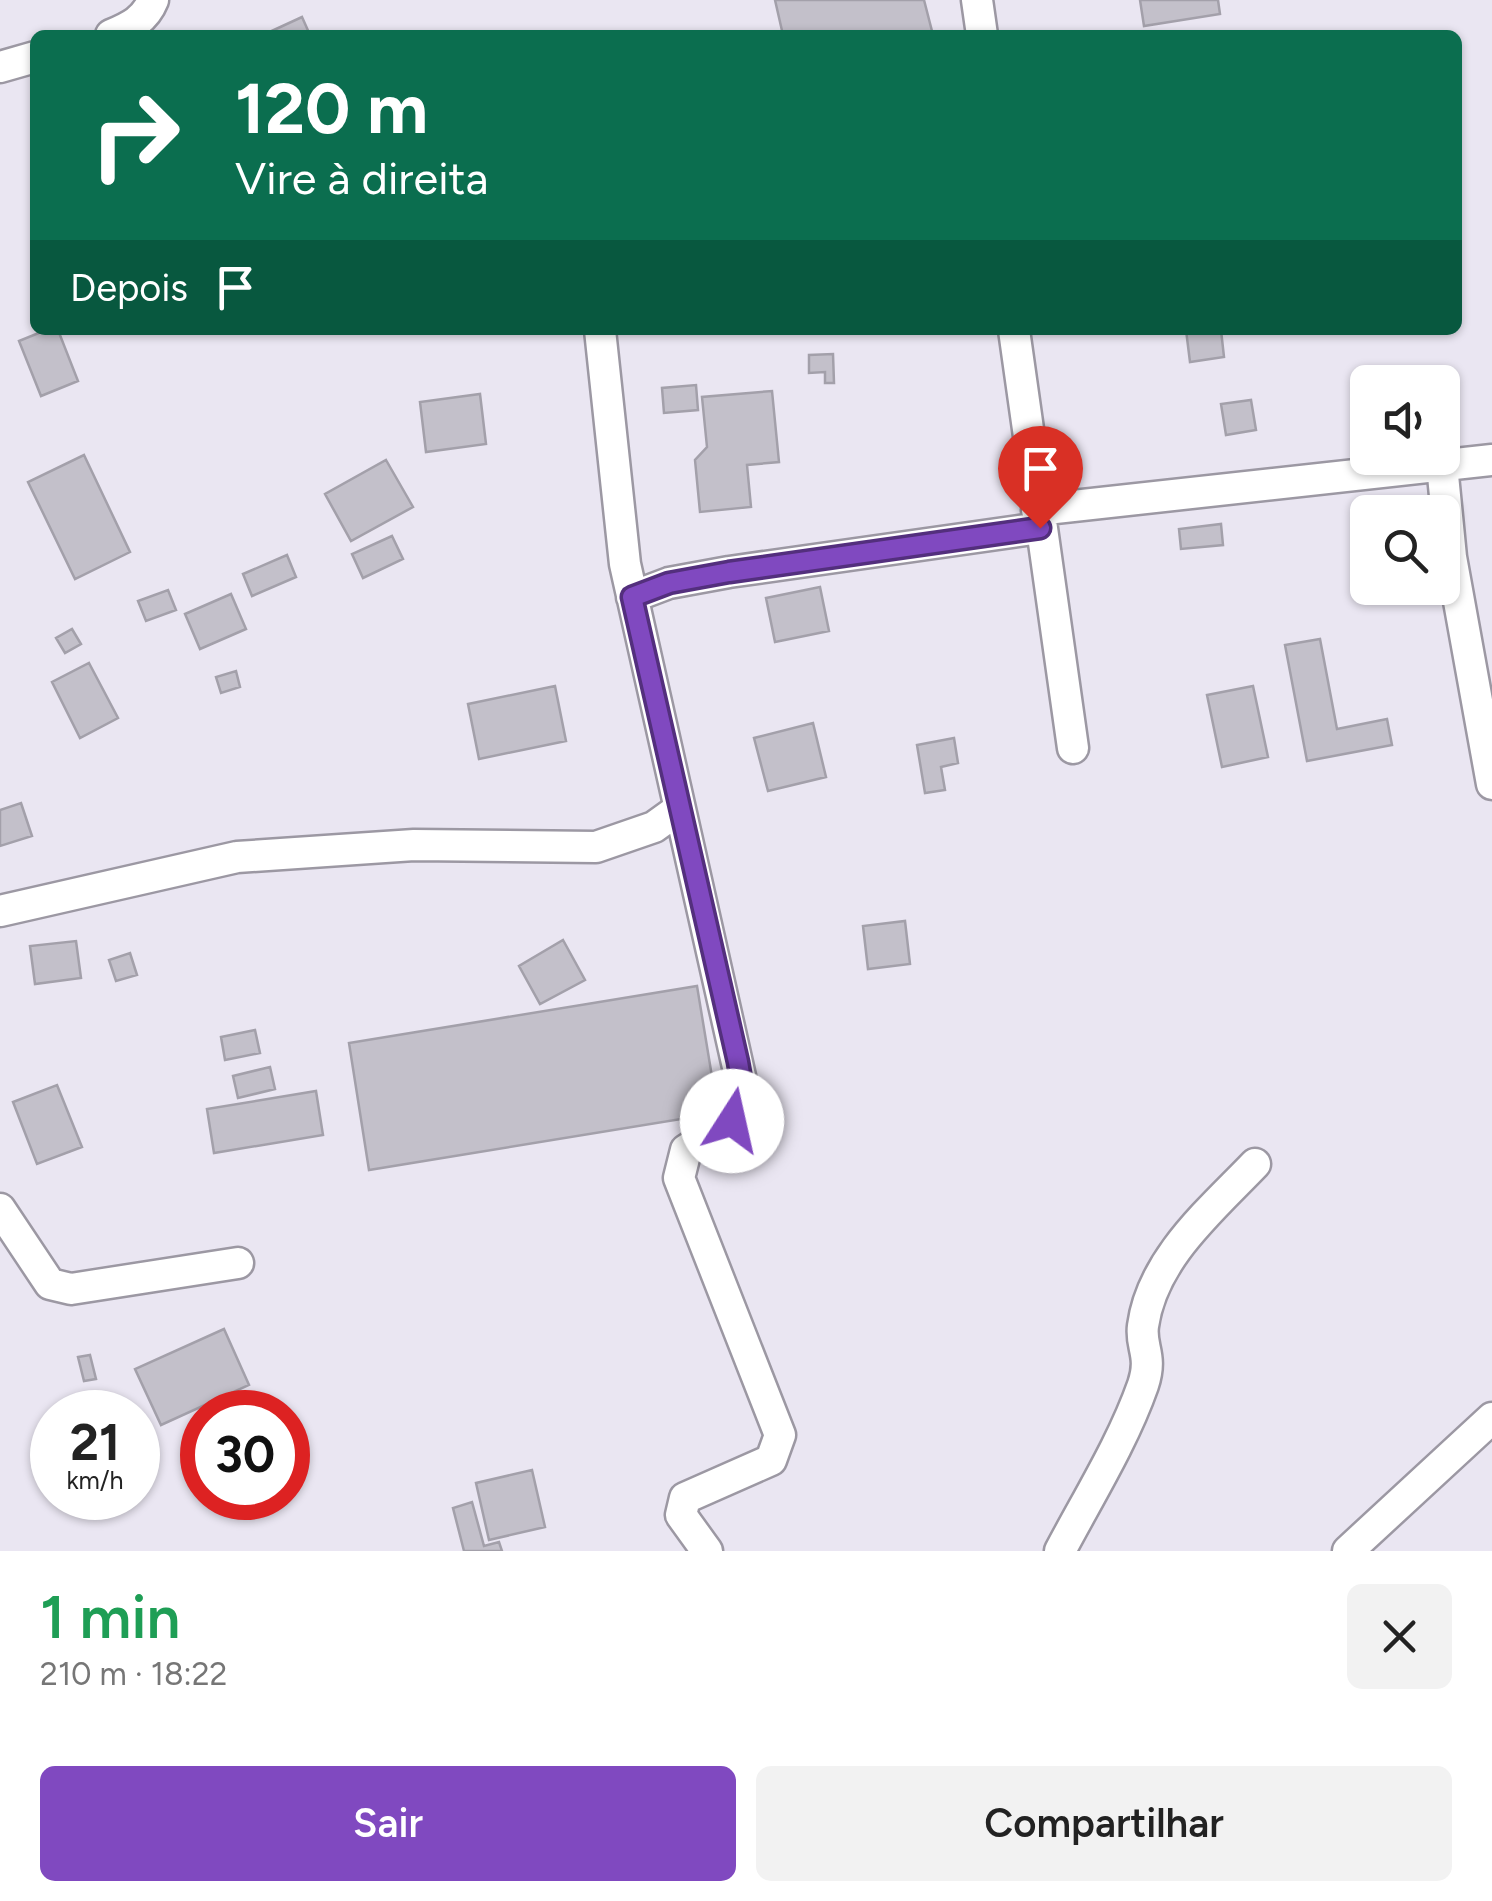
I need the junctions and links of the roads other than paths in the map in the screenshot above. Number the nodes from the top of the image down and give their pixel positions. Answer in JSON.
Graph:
{"nodes":[{"id":1,"x":153,"y":0,"type":"edge"},
{"id":2,"x":977,"y":0,"type":"edge"},
{"id":3,"x":124,"y":30,"type":"edge"},
{"id":4,"x":981,"y":30,"type":"edge"},
{"id":5,"x":30,"y":58,"type":"edge"},
{"id":6,"x":0,"y":67,"type":"edge"},
{"id":7,"x":601,"y":335,"type":"edge"},
{"id":8,"x":1015,"y":335,"type":"edge"},
{"id":9,"x":1492,"y":460,"type":"edge"},
{"id":10,"x":1460,"y":463,"type":"edge"},
{"id":11,"x":1367,"y":475,"type":"edge"},
{"id":12,"x":1443,"y":475,"type":"edge"},
{"id":13,"x":1038,"y":519,"type":"junction"},
{"id":14,"x":632,"y":597,"type":"junction"},
{"id":15,"x":1073,"y":748,"type":"dead end"},
{"id":16,"x":1492,"y":784,"type":"edge"},
{"id":17,"x":680,"y":809,"type":"junction"},
{"id":18,"x":0,"y":910,"type":"edge"},
{"id":19,"x":1255,"y":1164,"type":"dead end"},
{"id":20,"x":0,"y":1209,"type":"edge"},
{"id":21,"x":238,"y":1264,"type":"dead end"},
{"id":22,"x":1492,"y":1418,"type":"edge"},
{"id":23,"x":707,"y":1551,"type":"edge"},
{"id":24,"x":1060,"y":1551,"type":"edge"},
{"id":25,"x":1348,"y":1551,"type":"edge"}],
"edges":[{"from":1,"to":3,"type":"street"},
{"from":2,"to":4,"type":"street"},
{"from":5,"to":6,"type":"street"},
{"from":7,"to":14,"type":"street"},
{"from":8,"to":13,"type":"street"},
{"from":9,"to":10,"type":"street"},
{"from":11,"to":13,"type":"street"},
{"from":12,"to":16,"type":"street"},
{"from":13,"to":14,"type":"street"},
{"from":13,"to":15,"type":"street"},
{"from":14,"to":17,"type":"street"},
{"from":17,"to":18,"type":"street"},
{"from":17,"to":23,"type":"street"},
{"from":19,"to":24,"type":"street"},
{"from":20,"to":21,"type":"street"},
{"from":22,"to":25,"type":"street"}]}
